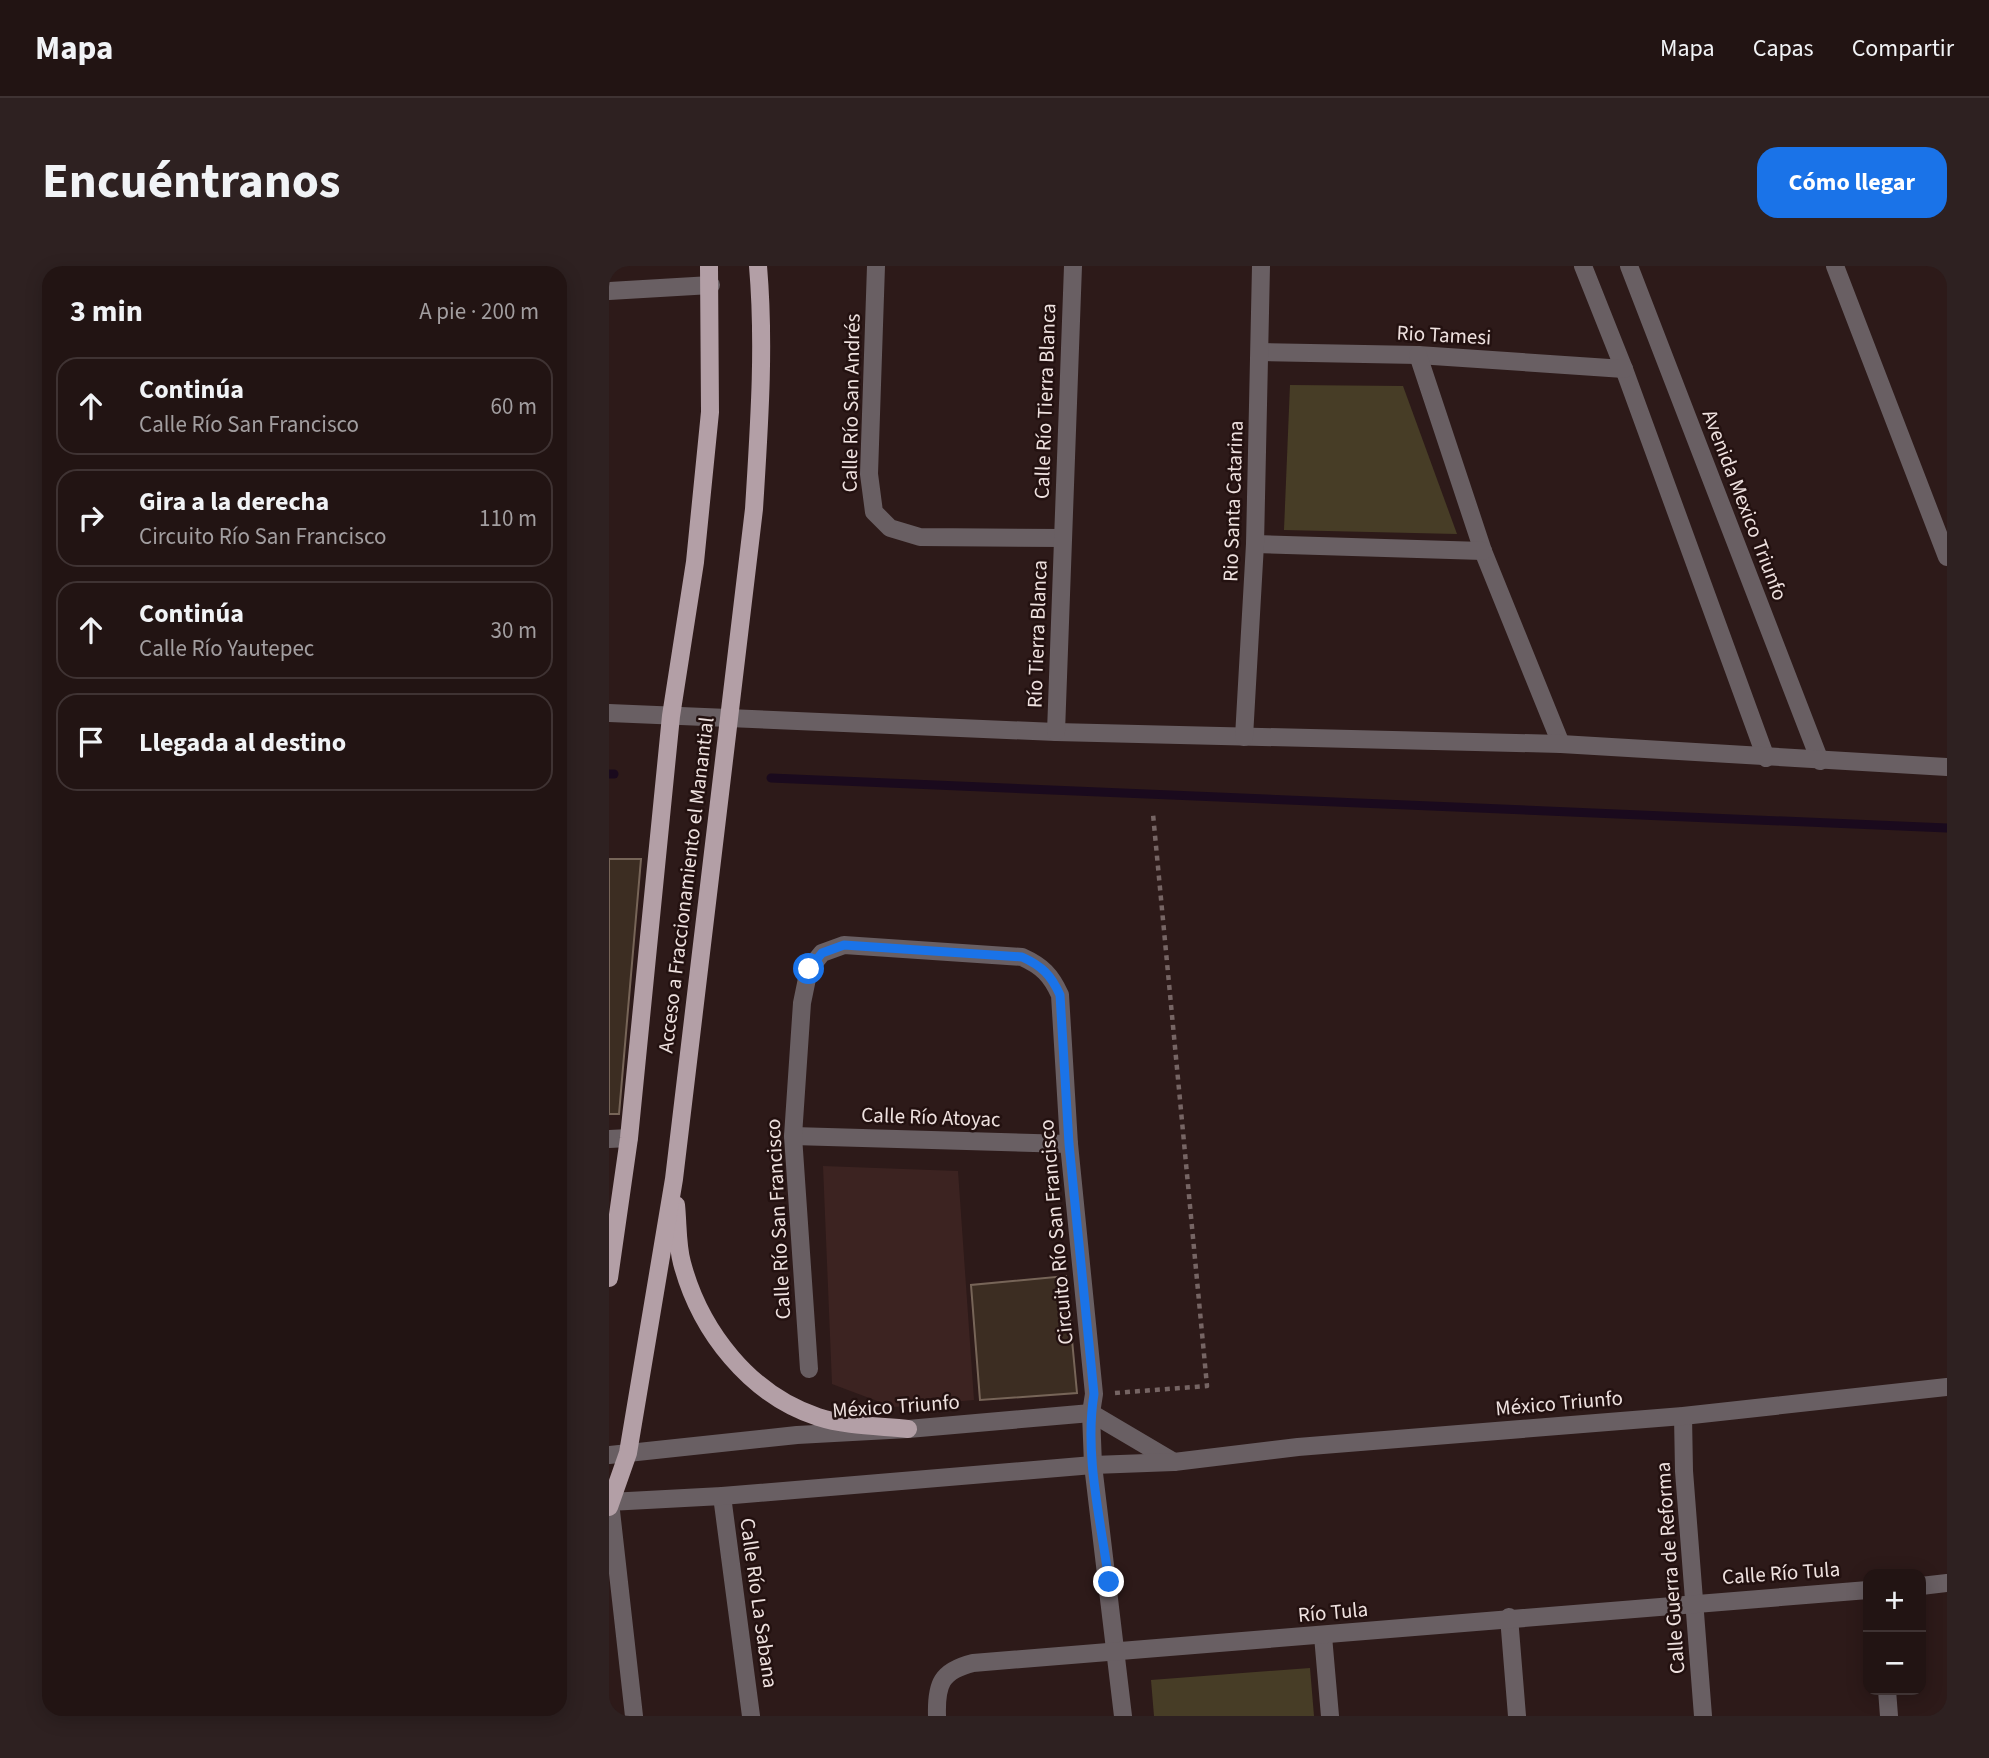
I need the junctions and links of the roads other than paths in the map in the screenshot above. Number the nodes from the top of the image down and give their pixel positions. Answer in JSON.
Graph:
{"nodes":[{"id":1,"x":709,"y":266,"type":"edge"},
{"id":2,"x":758,"y":266,"type":"edge"},
{"id":3,"x":876,"y":266,"type":"edge"},
{"id":4,"x":1073,"y":266,"type":"edge"},
{"id":5,"x":1261,"y":266,"type":"edge"},
{"id":6,"x":1583,"y":266,"type":"edge"},
{"id":7,"x":1629,"y":266,"type":"edge"},
{"id":8,"x":1835,"y":266,"type":"edge"},
{"id":9,"x":711,"y":285,"type":"junction"},
{"id":10,"x":609,"y":291,"type":"edge"},
{"id":11,"x":1260,"y":352,"type":"junction"},
{"id":12,"x":1418,"y":355,"type":"junction"},
{"id":13,"x":1624,"y":369,"type":"junction"},
{"id":14,"x":1063,"y":538,"type":"junction"},
{"id":15,"x":1255,"y":544,"type":"junction"},
{"id":16,"x":1483,"y":551,"type":"junction"},
{"id":17,"x":1947,"y":557,"type":"edge"},
{"id":18,"x":609,"y":713,"type":"edge"},
{"id":19,"x":671,"y":716,"type":"junction"},
{"id":20,"x":729,"y":718,"type":"junction"},
{"id":21,"x":1056,"y":732,"type":"junction"},
{"id":22,"x":1244,"y":737,"type":"junction"},
{"id":23,"x":1562,"y":744,"type":"junction"},
{"id":24,"x":1766,"y":758,"type":"junction"},
{"id":25,"x":1820,"y":761,"type":"junction"},
{"id":26,"x":1947,"y":767,"type":"edge"},
{"id":27,"x":1060,"y":995,"type":"joint"},
{"id":28,"x":793,"y":1136,"type":"junction"},
{"id":29,"x":629,"y":1138,"type":"junction"},
{"id":30,"x":609,"y":1139,"type":"edge"},
{"id":31,"x":1069,"y":1144,"type":"junction"},
{"id":32,"x":617,"y":1173,"type":"edge"},
{"id":33,"x":674,"y":1179,"type":"junction"},
{"id":34,"x":609,"y":1278,"type":"edge"},
{"id":35,"x":809,"y":1369,"type":"dead end"},
{"id":36,"x":1947,"y":1387,"type":"edge"},
{"id":37,"x":1091,"y":1413,"type":"junction"},
{"id":38,"x":1683,"y":1416,"type":"junction"},
{"id":39,"x":908,"y":1429,"type":"junction"},
{"id":40,"x":628,"y":1453,"type":"junction"},
{"id":41,"x":609,"y":1455,"type":"edge"},
{"id":42,"x":1174,"y":1462,"type":"junction"},
{"id":43,"x":1093,"y":1465,"type":"junction"},
{"id":44,"x":722,"y":1496,"type":"junction"},
{"id":45,"x":609,"y":1504,"type":"edge"},
{"id":46,"x":1947,"y":1583,"type":"edge"},
{"id":47,"x":1926,"y":1585,"type":"edge"},
{"id":48,"x":1863,"y":1590,"type":"edge"},
{"id":49,"x":1696,"y":1602,"type":"junction"},
{"id":50,"x":1509,"y":1617,"type":"junction"},
{"id":51,"x":1323,"y":1636,"type":"junction"},
{"id":52,"x":1115,"y":1652,"type":"junction"},
{"id":53,"x":1888,"y":1695,"type":"edge"},
{"id":54,"x":634,"y":1716,"type":"edge"},
{"id":55,"x":751,"y":1716,"type":"edge"},
{"id":56,"x":937,"y":1716,"type":"edge"},
{"id":57,"x":1123,"y":1716,"type":"edge"},
{"id":58,"x":1330,"y":1716,"type":"edge"},
{"id":59,"x":1517,"y":1716,"type":"edge"},
{"id":60,"x":1703,"y":1716,"type":"edge"},
{"id":61,"x":1889,"y":1716,"type":"edge"}],
"edges":[{"from":1,"to":9,"type":"main road","name":"Acceso a Fraccionamiento el Manantial"},
{"from":2,"to":20,"type":"main road","name":"Acceso a Fraccionamiento el Manantial"},
{"from":3,"to":14,"type":"street","name":"Calle Río San Andrés"},
{"from":4,"to":14,"type":"street","name":"Calle Río Tierra Blanca"},
{"from":5,"to":11,"type":"street","name":"Rio Santa Catarina"},
{"from":6,"to":13,"type":"street"},
{"from":7,"to":25,"type":"street","name":"Avenida Mexico Triunfo"},
{"from":8,"to":17,"type":"street"},
{"from":9,"to":10,"type":"street"},
{"from":9,"to":19,"type":"main road","name":"Acceso a Fraccionamiento el Manantial"},
{"from":11,"to":12,"type":"street","name":"Rio Tamesi"},
{"from":11,"to":15,"type":"street","name":"Rio Santa Catarina"},
{"from":12,"to":13,"type":"street","name":"Rio Tamesi"},
{"from":12,"to":16,"type":"street"},
{"from":13,"to":24,"type":"street"},
{"from":14,"to":21,"type":"street","name":"Río Tierra Blanca"},
{"from":15,"to":16,"type":"street"},
{"from":15,"to":22,"type":"street","name":"Rio Santa Catarina"},
{"from":16,"to":23,"type":"street"},
{"from":18,"to":19,"type":"street"},
{"from":19,"to":20,"type":"street"},
{"from":19,"to":29,"type":"main road","name":"Acceso a Fraccionamiento el Manantial"},
{"from":20,"to":21,"type":"street"},
{"from":20,"to":33,"type":"main road","name":"Acceso a Fraccionamiento el Manantial"},
{"from":21,"to":22,"type":"street"},
{"from":22,"to":23,"type":"street"},
{"from":23,"to":24,"type":"street"},
{"from":24,"to":25,"type":"street"},
{"from":25,"to":26,"type":"street"},
{"from":27,"to":28,"type":"street","name":"Calle Río San Francisco"},
{"from":27,"to":31,"type":"street","name":"Circuito Río San Francisco"},
{"from":28,"to":31,"type":"street","name":"Calle Río Atoyac"},
{"from":28,"to":35,"type":"street","name":"Calle Río San Francisco"},
{"from":29,"to":30,"type":"street"},
{"from":29,"to":32,"type":"main road","name":"Acceso a Fraccionamiento el Manantial"},
{"from":31,"to":37,"type":"street","name":"Circuito Río San Francisco"},
{"from":32,"to":34,"type":"main road","name":"Acceso a Fraccionamiento el Manantial"},
{"from":33,"to":39,"type":"main road"},
{"from":33,"to":40,"type":"main road","name":"Acceso a Fraccionamiento el Manantial"},
{"from":36,"to":38,"type":"street","name":"México Triunfo"},
{"from":37,"to":39,"type":"street","name":"México Triunfo"},
{"from":37,"to":42,"type":"street"},
{"from":37,"to":43,"type":"street","name":"Circuito Río San Francisco"},
{"from":38,"to":42,"type":"street","name":"México Triunfo"},
{"from":38,"to":49,"type":"street","name":"Calle Guerra de Reforma"},
{"from":39,"to":40,"type":"street","name":"México Triunfo"},
{"from":40,"to":41,"type":"street","name":"México Triunfo"},
{"from":40,"to":45,"type":"main road","name":"Acceso a Fraccionamiento el Manantial"},
{"from":42,"to":43,"type":"street","name":"México Triunfo"},
{"from":43,"to":44,"type":"street","name":"México Triunfo"},
{"from":43,"to":52,"type":"street","name":"Circuito Río San Francisco"},
{"from":44,"to":45,"type":"street","name":"México Triunfo"},
{"from":44,"to":55,"type":"street","name":"Calle Río La Sabana"},
{"from":45,"to":54,"type":"street"},
{"from":46,"to":47,"type":"street"},
{"from":48,"to":49,"type":"street","name":"Calle Río Tula"},
{"from":49,"to":50,"type":"street","name":"Río Tula"},
{"from":49,"to":60,"type":"street","name":"Calle Guerra de Reforma"},
{"from":50,"to":51,"type":"street","name":"Río Tula"},
{"from":50,"to":59,"type":"street"},
{"from":51,"to":52,"type":"street","name":"Río Tula"},
{"from":51,"to":58,"type":"street"},
{"from":52,"to":56,"type":"street","name":"Río Tula"},
{"from":52,"to":57,"type":"street","name":"Circuito Río San Francisco"},
{"from":53,"to":61,"type":"street"}]}
